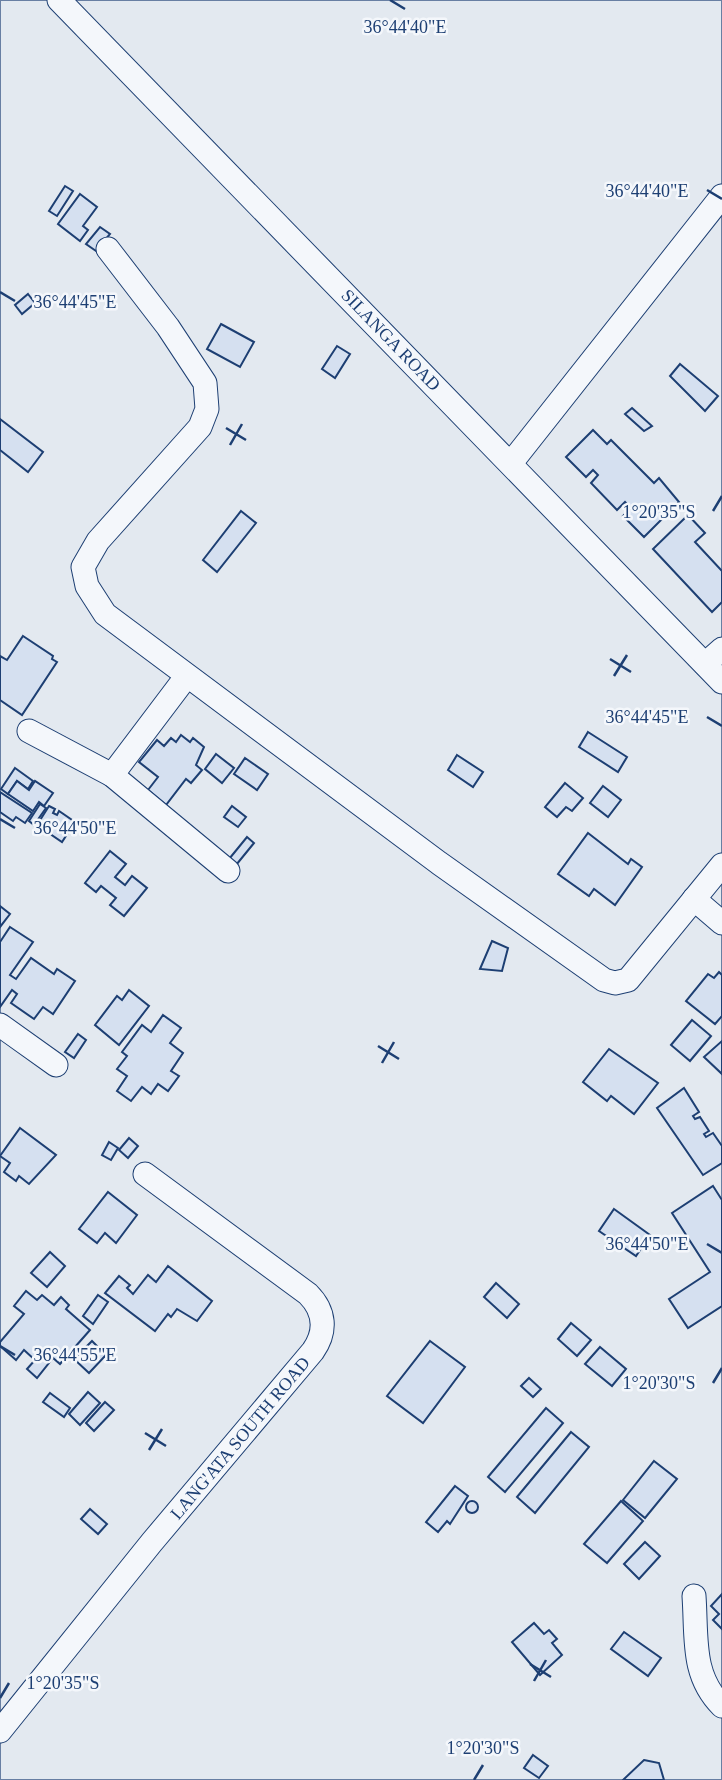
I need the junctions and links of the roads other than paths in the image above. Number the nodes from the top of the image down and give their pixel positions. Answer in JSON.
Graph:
{"nodes":[{"id":1,"x":59,"y":0,"type":"edge"},
{"id":2,"x":722,"y":196,"type":"edge"},
{"id":3,"x":107,"y":249,"type":"dead end"},
{"id":4,"x":511,"y":463,"type":"junction"},
{"id":5,"x":713,"y":657,"type":"edge"},
{"id":6,"x":186,"y":677,"type":"junction"},
{"id":7,"x":722,"y":682,"type":"edge"},
{"id":8,"x":29,"y":731,"type":"dead end"},
{"id":9,"x":112,"y":775,"type":"junction"},
{"id":10,"x":722,"y":865,"type":"edge"},
{"id":11,"x":228,"y":871,"type":"dead end"},
{"id":12,"x":694,"y":900,"type":"junction"},
{"id":13,"x":722,"y":923,"type":"edge"},
{"id":14,"x":0,"y":1025,"type":"edge"},
{"id":15,"x":56,"y":1065,"type":"dead end"},
{"id":16,"x":145,"y":1174,"type":"dead end"},
{"id":17,"x":694,"y":1596,"type":"dead end"},
{"id":18,"x":722,"y":1706,"type":"edge"},
{"id":19,"x":0,"y":1731,"type":"edge"}],
"edges":[{"from":1,"to":4,"type":"street","name":"SILANGA ROAD"},
{"from":2,"to":4,"type":"street"},
{"from":3,"to":6,"type":"street"},
{"from":4,"to":5,"type":"street","name":"SILANGA ROAD"},
{"from":5,"to":7,"type":"street","name":"SILANGA ROAD"},
{"from":6,"to":9,"type":"street"},
{"from":6,"to":12,"type":"street"},
{"from":8,"to":9,"type":"street"},
{"from":9,"to":11,"type":"street"},
{"from":10,"to":12,"type":"street"},
{"from":12,"to":13,"type":"street"},
{"from":14,"to":15,"type":"street"},
{"from":16,"to":19,"type":"street","name":"LANG'ATA SOUTH ROAD"},
{"from":17,"to":18,"type":"street"}]}
